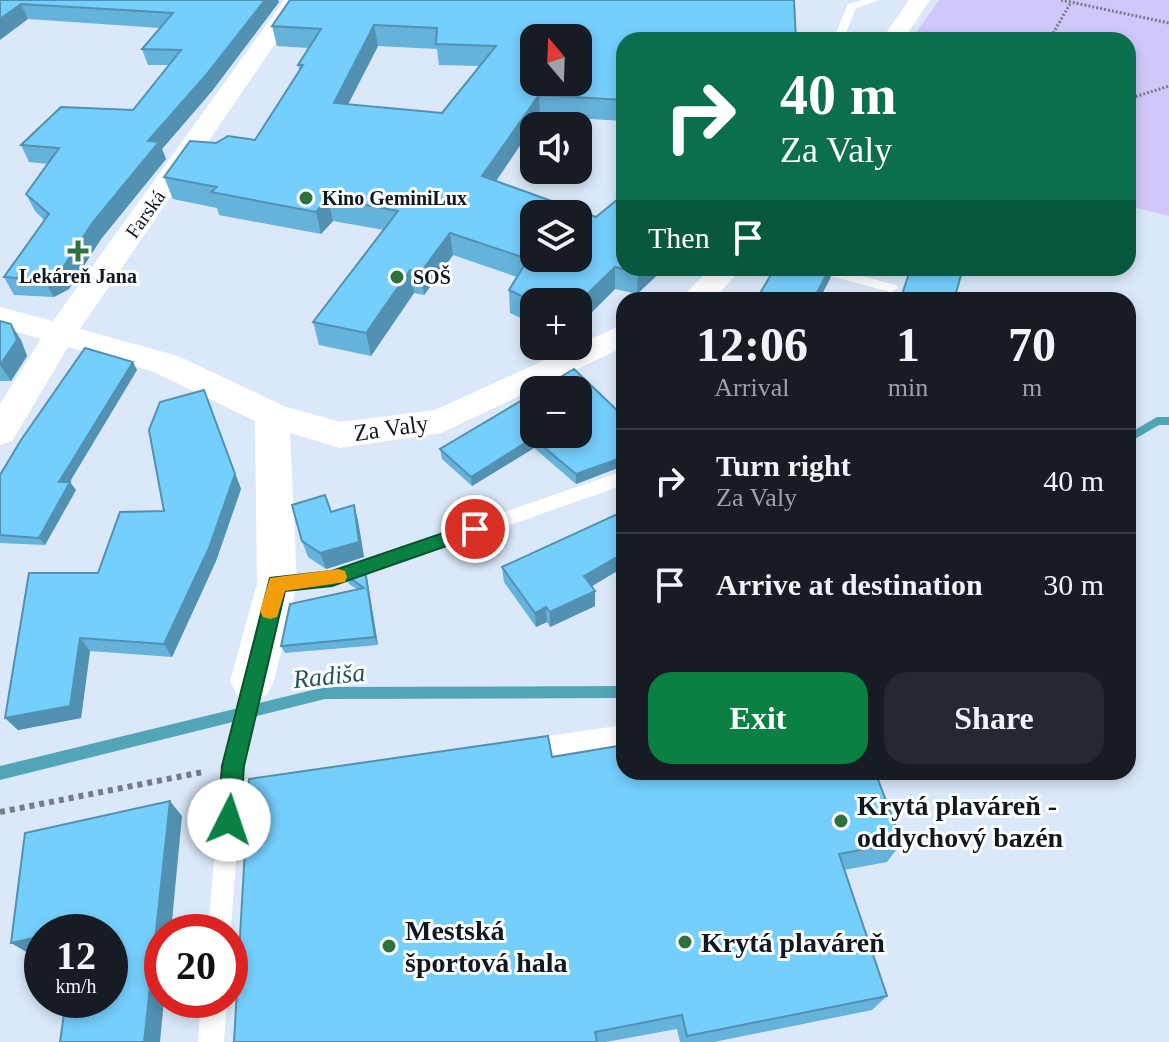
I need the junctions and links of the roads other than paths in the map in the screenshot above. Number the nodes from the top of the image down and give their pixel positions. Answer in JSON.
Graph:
{"nodes":[{"id":1,"x":295,"y":0,"type":"edge"},
{"id":2,"x":874,"y":0,"type":"edge"},
{"id":3,"x":920,"y":0,"type":"edge"},
{"id":4,"x":841,"y":32,"type":"edge"},
{"id":5,"x":898,"y":32,"type":"edge"},
{"id":6,"x":719,"y":276,"type":"edge"},
{"id":7,"x":846,"y":276,"type":"edge"},
{"id":8,"x":891,"y":288,"type":"dead end"},
{"id":9,"x":704,"y":292,"type":"edge"},
{"id":10,"x":0,"y":317,"type":"edge"},
{"id":11,"x":60,"y":334,"type":"junction"},
{"id":12,"x":616,"y":338,"type":"edge"},
{"id":13,"x":272,"y":415,"type":"junction"},
{"id":14,"x":0,"y":432,"type":"edge"},
{"id":15,"x":616,"y":481,"type":"edge"},
{"id":16,"x":277,"y":584,"type":"junction"},
{"id":17,"x":252,"y":681,"type":"joint"},
{"id":18,"x":616,"y":736,"type":"edge"},
{"id":19,"x":498,"y":753,"type":"edge"},
{"id":20,"x":294,"y":783,"type":"edge"},
{"id":21,"x":231,"y":792,"type":"junction"},
{"id":22,"x":221,"y":914,"type":"edge"},
{"id":23,"x":213,"y":1018,"type":"edge"},
{"id":24,"x":211,"y":1042,"type":"edge"}],
"edges":[{"from":1,"to":11,"type":"street","name":"Farská"},
{"from":2,"to":4,"type":"lane"},
{"from":3,"to":5,"type":"street"},
{"from":6,"to":9,"type":"street"},
{"from":7,"to":8,"type":"lane"},
{"from":10,"to":11,"type":"street","name":"Za Valy"},
{"from":11,"to":13,"type":"street","name":"Za Valy"},
{"from":11,"to":14,"type":"street","name":"Farská"},
{"from":12,"to":13,"type":"street","name":"Za Valy"},
{"from":13,"to":16,"type":"street"},
{"from":15,"to":16,"type":"lane"},
{"from":16,"to":17,"type":"street"},
{"from":17,"to":21,"type":"lane"},
{"from":18,"to":19,"type":"lane"},
{"from":20,"to":21,"type":"lane"},
{"from":21,"to":22,"type":"lane"},
{"from":23,"to":24,"type":"lane"}]}
